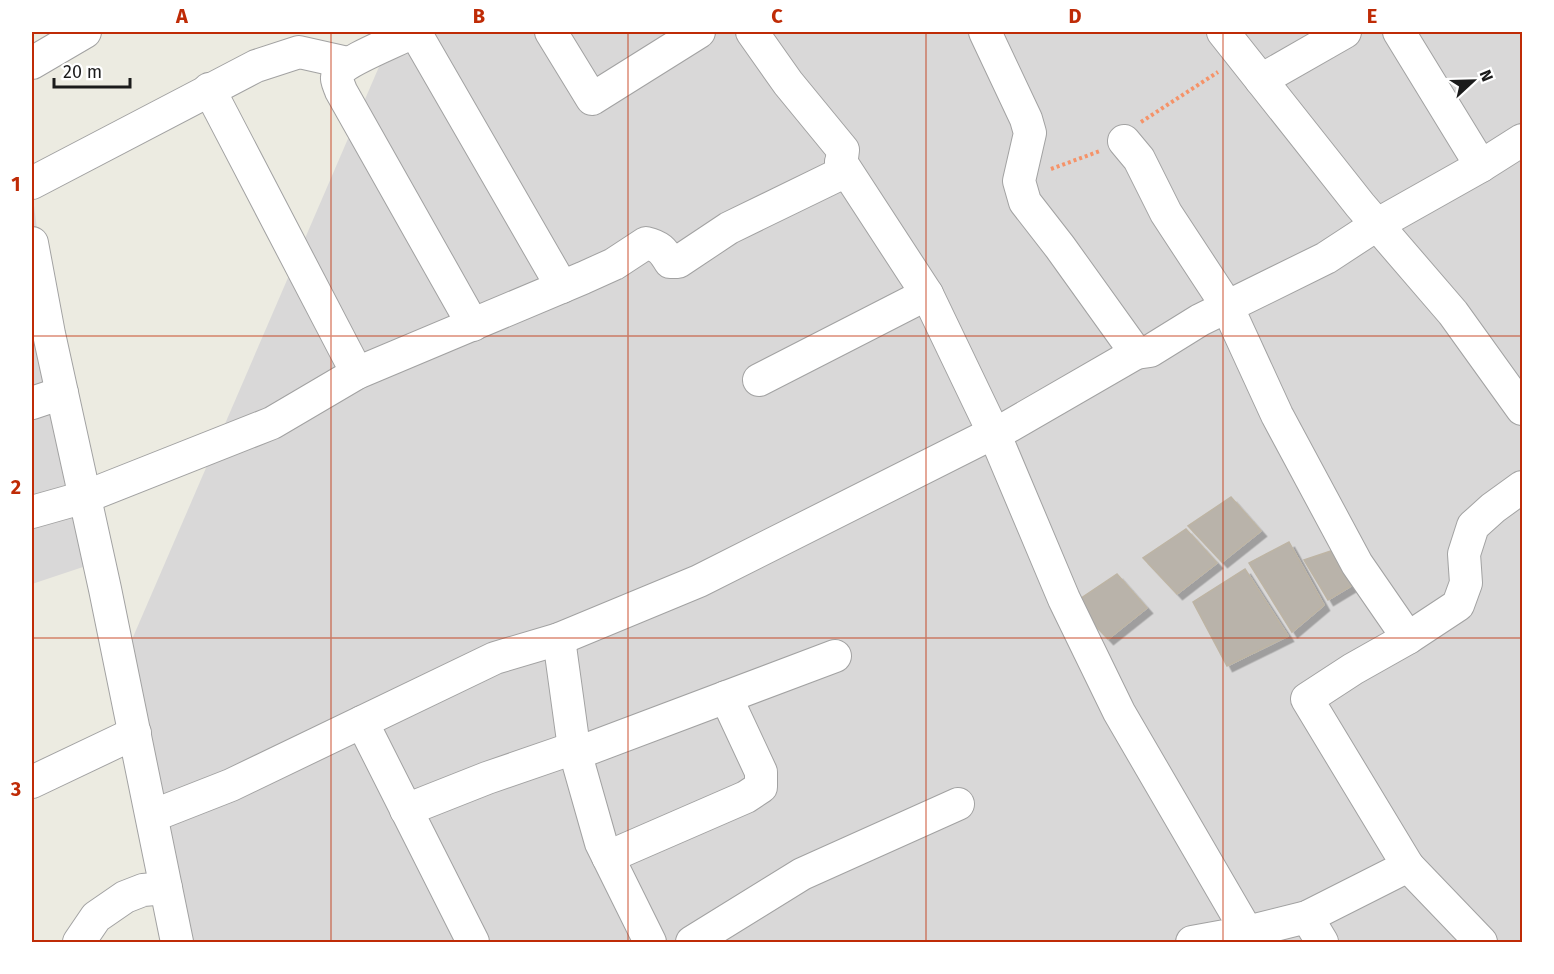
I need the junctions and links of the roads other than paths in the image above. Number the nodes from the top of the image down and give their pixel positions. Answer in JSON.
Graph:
{"nodes":[{"id":1,"x":85,"y":32,"type":"edge"},
{"id":2,"x":414,"y":32,"type":"edge"},
{"id":3,"x":551,"y":32,"type":"edge"},
{"id":4,"x":699,"y":32,"type":"edge"},
{"id":5,"x":752,"y":32,"type":"edge"},
{"id":6,"x":985,"y":32,"type":"edge"},
{"id":7,"x":1223,"y":32,"type":"edge"},
{"id":8,"x":1345,"y":32,"type":"edge"},
{"id":9,"x":1399,"y":32,"type":"edge"},
{"id":10,"x":32,"y":63,"type":"edge"},
{"id":11,"x":348,"y":63,"type":"junction"},
{"id":12,"x":1252,"y":68,"type":"junction"},
{"id":13,"x":209,"y":89,"type":"junction"},
{"id":14,"x":1522,"y":140,"type":"edge"},
{"id":15,"x":1124,"y":141,"type":"road end"},
{"id":16,"x":841,"y":162,"type":"junction"},
{"id":17,"x":1481,"y":166,"type":"junction"},
{"id":18,"x":32,"y":183,"type":"edge"},
{"id":19,"x":1378,"y":224,"type":"junction"},
{"id":20,"x":32,"y":243,"type":"edge"},
{"id":21,"x":562,"y":287,"type":"junction"},
{"id":22,"x":927,"y":294,"type":"junction"},
{"id":23,"x":38,"y":305,"type":"edge"},
{"id":24,"x":1227,"y":306,"type":"junction"},
{"id":25,"x":473,"y":325,"type":"junction"},
{"id":26,"x":1136,"y":353,"type":"junction"},
{"id":27,"x":357,"y":373,"type":"junction"},
{"id":28,"x":759,"y":380,"type":"dead end"},
{"id":29,"x":62,"y":393,"type":"junction"},
{"id":30,"x":32,"y":403,"type":"edge"},
{"id":31,"x":1522,"y":409,"type":"edge"},
{"id":32,"x":994,"y":435,"type":"junction"},
{"id":33,"x":1522,"y":487,"type":"edge"},
{"id":34,"x":85,"y":498,"type":"junction"},
{"id":35,"x":32,"y":512,"type":"edge"},
{"id":36,"x":1408,"y":638,"type":"junction"},
{"id":37,"x":559,"y":639,"type":"junction"},
{"id":38,"x":836,"y":656,"type":"dead end"},
{"id":39,"x":726,"y":697,"type":"junction"},
{"id":40,"x":362,"y":722,"type":"junction"},
{"id":41,"x":135,"y":733,"type":"junction"},
{"id":42,"x":575,"y":751,"type":"junction"},
{"id":43,"x":32,"y":782,"type":"edge"},
{"id":44,"x":958,"y":804,"type":"dead end"},
{"id":45,"x":406,"y":810,"type":"junction"},
{"id":46,"x":152,"y":816,"type":"junction"},
{"id":47,"x":608,"y":857,"type":"junction"},
{"id":48,"x":1408,"y":866,"type":"junction"},
{"id":49,"x":166,"y":888,"type":"junction"},
{"id":50,"x":1314,"y":930,"type":"edge"},
{"id":51,"x":1247,"y":933,"type":"junction"},
{"id":52,"x":79,"y":942,"type":"edge"},
{"id":53,"x":177,"y":942,"type":"edge"},
{"id":54,"x":473,"y":942,"type":"edge"},
{"id":55,"x":651,"y":942,"type":"edge"},
{"id":56,"x":692,"y":942,"type":"edge"},
{"id":57,"x":1192,"y":942,"type":"edge"},
{"id":58,"x":1481,"y":942,"type":"edge"}],
"edges":[{"from":1,"to":10,"type":"street"},
{"from":2,"to":11,"type":"street"},
{"from":2,"to":21,"type":"street"},
{"from":3,"to":4,"type":"street"},
{"from":5,"to":16,"type":"street"},
{"from":6,"to":26,"type":"street"},
{"from":7,"to":12,"type":"street"},
{"from":8,"to":12,"type":"street"},
{"from":9,"to":17,"type":"street"},
{"from":11,"to":13,"type":"street"},
{"from":11,"to":25,"type":"street"},
{"from":12,"to":19,"type":"street"},
{"from":13,"to":18,"type":"street"},
{"from":13,"to":27,"type":"street"},
{"from":14,"to":17,"type":"street"},
{"from":15,"to":24,"type":"street"},
{"from":16,"to":21,"type":"street"},
{"from":16,"to":22,"type":"street"},
{"from":17,"to":19,"type":"street"},
{"from":19,"to":24,"type":"street"},
{"from":19,"to":31,"type":"street"},
{"from":20,"to":23,"type":"street"},
{"from":21,"to":25,"type":"street"},
{"from":22,"to":28,"type":"street"},
{"from":22,"to":32,"type":"street"},
{"from":23,"to":29,"type":"street"},
{"from":24,"to":26,"type":"street"},
{"from":24,"to":36,"type":"street"},
{"from":25,"to":27,"type":"street"},
{"from":26,"to":32,"type":"street"},
{"from":27,"to":34,"type":"street"},
{"from":29,"to":30,"type":"street"},
{"from":29,"to":34,"type":"street"},
{"from":32,"to":37,"type":"street"},
{"from":32,"to":51,"type":"street"},
{"from":33,"to":36,"type":"street"},
{"from":34,"to":35,"type":"street"},
{"from":34,"to":41,"type":"street"},
{"from":36,"to":48,"type":"street"},
{"from":37,"to":40,"type":"street"},
{"from":37,"to":42,"type":"street"},
{"from":38,"to":39,"type":"street"},
{"from":39,"to":42,"type":"street"},
{"from":39,"to":47,"type":"street"},
{"from":40,"to":45,"type":"street"},
{"from":40,"to":46,"type":"street"},
{"from":41,"to":43,"type":"street"},
{"from":41,"to":46,"type":"street"},
{"from":42,"to":45,"type":"street"},
{"from":42,"to":47,"type":"street"},
{"from":44,"to":56,"type":"street"},
{"from":45,"to":54,"type":"street"},
{"from":46,"to":49,"type":"street"},
{"from":47,"to":55,"type":"street"},
{"from":48,"to":50,"type":"street"},
{"from":48,"to":58,"type":"street"},
{"from":49,"to":52,"type":"street"},
{"from":49,"to":53,"type":"street"},
{"from":50,"to":51,"type":"street"},
{"from":51,"to":57,"type":"street"}]}
